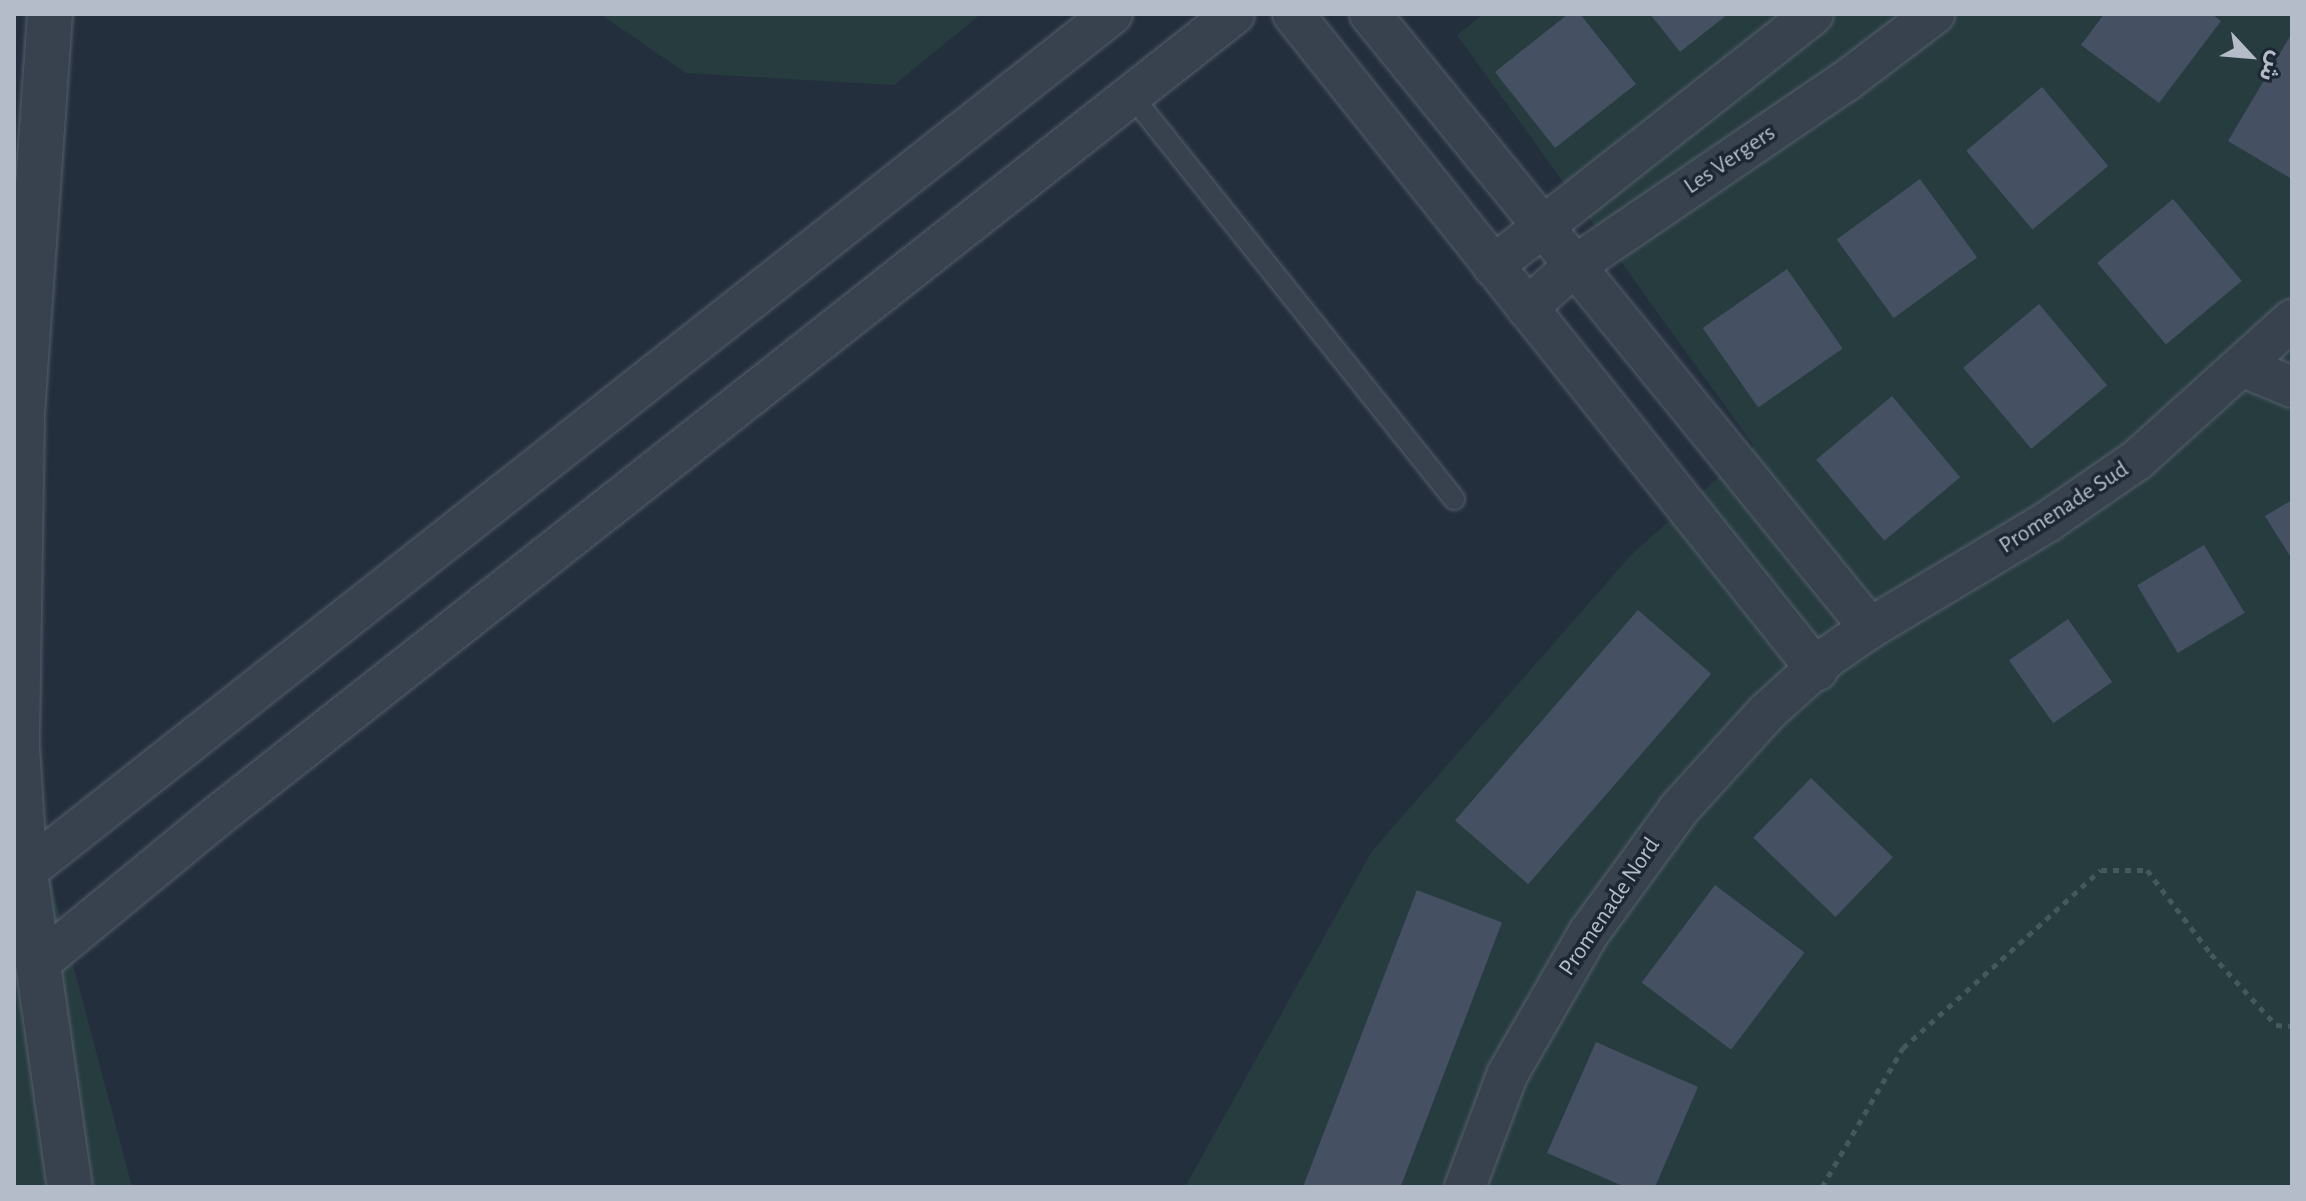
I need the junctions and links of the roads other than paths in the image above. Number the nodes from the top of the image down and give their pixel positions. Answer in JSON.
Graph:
{"nodes":[{"id":1,"x":50,"y":14,"type":"edge"},
{"id":2,"x":1112,"y":14,"type":"edge"},
{"id":3,"x":1234,"y":14,"type":"edge"},
{"id":4,"x":1293,"y":14,"type":"edge"},
{"id":5,"x":1370,"y":14,"type":"edge"},
{"id":6,"x":1813,"y":14,"type":"edge"},
{"id":7,"x":1934,"y":14,"type":"edge"},
{"id":8,"x":1132,"y":96,"type":"junction"},
{"id":9,"x":1541,"y":228,"type":"junction"},
{"id":10,"x":1493,"y":266,"type":"junction"},
{"id":11,"x":1573,"y":267,"type":"junction"},
{"id":12,"x":1527,"y":308,"type":"junction"},
{"id":13,"x":2292,"y":320,"type":"edge"},
{"id":14,"x":2244,"y":367,"type":"junction"},
{"id":15,"x":2292,"y":387,"type":"edge"},
{"id":16,"x":1454,"y":499,"type":"dead end"},
{"id":17,"x":1870,"y":628,"type":"junction"},
{"id":18,"x":1817,"y":670,"type":"junction"},
{"id":19,"x":25,"y":872,"type":"junction"},
{"id":20,"x":38,"y":964,"type":"junction"},
{"id":21,"x":70,"y":1187,"type":"edge"},
{"id":22,"x":1465,"y":1187,"type":"edge"}],
"edges":[{"from":1,"to":19,"type":"street"},
{"from":2,"to":19,"type":"street"},
{"from":3,"to":8,"type":"street"},
{"from":4,"to":10,"type":"street"},
{"from":5,"to":9,"type":"street"},
{"from":6,"to":9,"type":"street"},
{"from":7,"to":11,"type":"street","name":"Les Vergers"},
{"from":8,"to":16,"type":"lane"},
{"from":8,"to":20,"type":"street"},
{"from":9,"to":10,"type":"street"},
{"from":9,"to":11,"type":"street"},
{"from":10,"to":12,"type":"street"},
{"from":11,"to":12,"type":"street","name":"Les Vergers"},
{"from":11,"to":17,"type":"street"},
{"from":12,"to":18,"type":"street"},
{"from":13,"to":14,"type":"street","name":"Promenade Sud"},
{"from":14,"to":15,"type":"street"},
{"from":14,"to":17,"type":"street","name":"Promenade Sud"},
{"from":17,"to":18,"type":"street","name":"Promenade Sud"},
{"from":18,"to":22,"type":"street","name":"Promenade Nord"},
{"from":19,"to":20,"type":"street"},
{"from":20,"to":21,"type":"street"}]}
